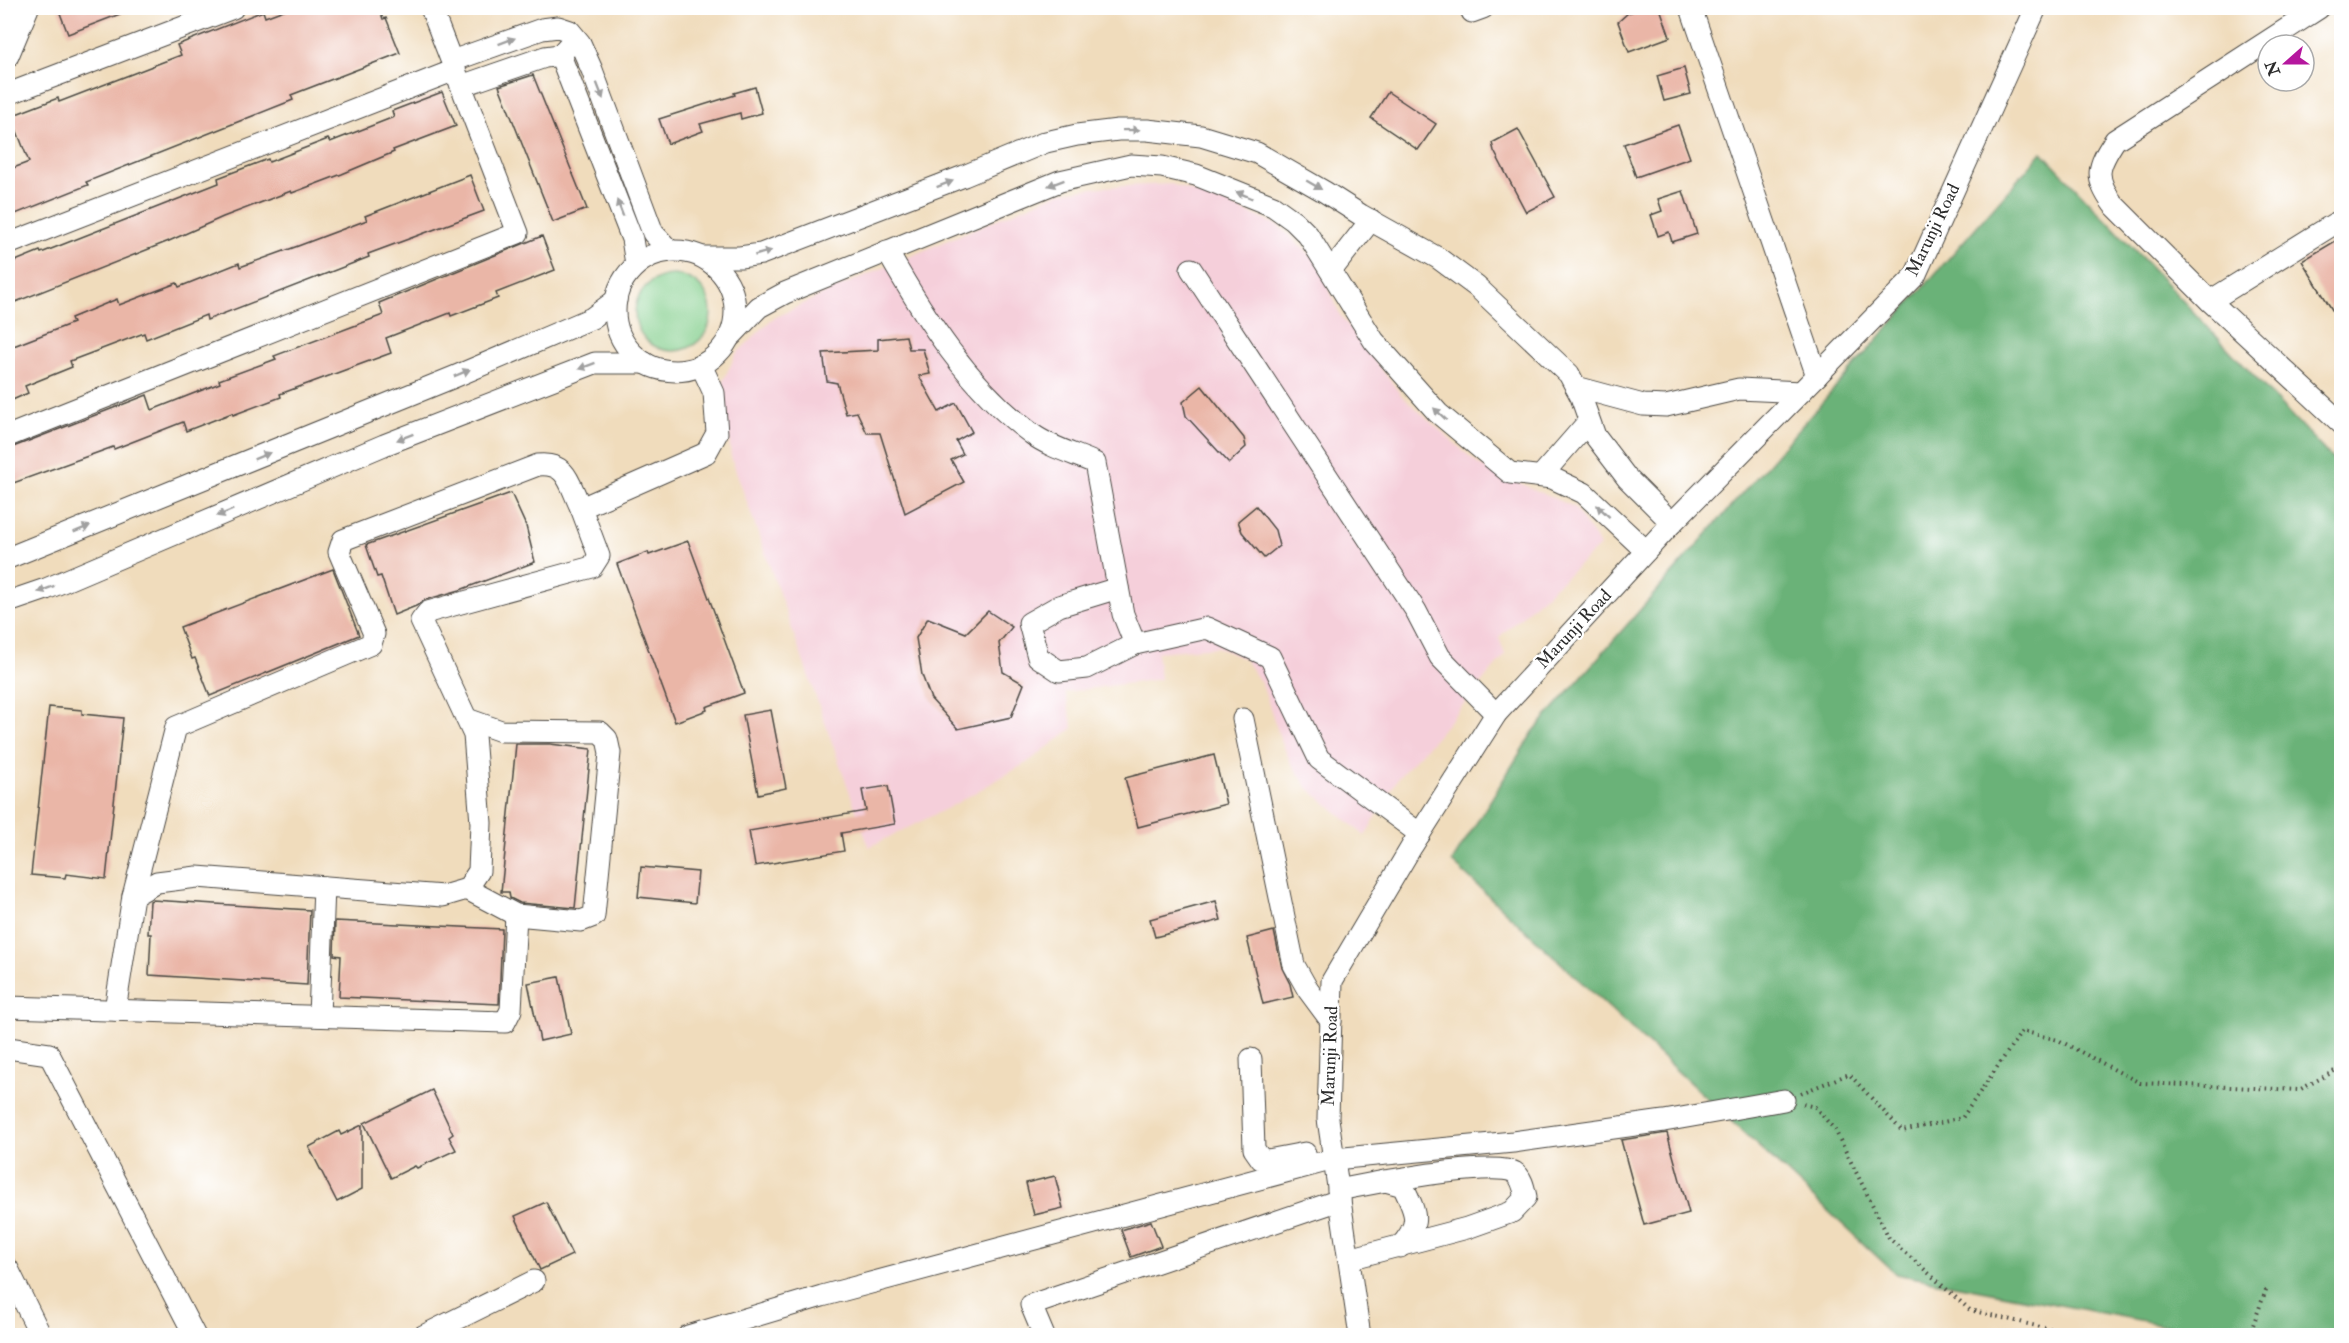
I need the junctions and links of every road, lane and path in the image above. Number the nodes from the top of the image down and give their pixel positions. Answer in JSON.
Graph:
{"nodes":[{"id":1,"x":28,"y":8,"type":"edge"},
{"id":2,"x":233,"y":8,"type":"edge"},
{"id":3,"x":431,"y":8,"type":"edge"},
{"id":4,"x":1691,"y":8,"type":"edge"},
{"id":5,"x":2036,"y":8,"type":"edge"},
{"id":6,"x":2319,"y":8,"type":"edge"},
{"id":7,"x":576,"y":38,"type":"junction"},
{"id":8,"x":560,"y":55,"type":"junction"},
{"id":9,"x":8,"y":56,"type":"edge"},
{"id":10,"x":456,"y":72,"type":"junction"},
{"id":11,"x":8,"y":94,"type":"edge"},
{"id":12,"x":2342,"y":219,"type":"edge"},
{"id":13,"x":1371,"y":220,"type":"junction"},
{"id":14,"x":8,"y":244,"type":"edge"},
{"id":15,"x":669,"y":250,"type":"junction"},
{"id":16,"x":887,"y":251,"type":"junction"},
{"id":17,"x":705,"y":257,"type":"junction"},
{"id":18,"x":636,"y":264,"type":"junction"},
{"id":19,"x":1191,"y":269,"type":"dead end"},
{"id":20,"x":1331,"y":271,"type":"junction"},
{"id":21,"x":616,"y":300,"type":"junction"},
{"id":22,"x":2210,"y":300,"type":"junction"},
{"id":23,"x":732,"y":335,"type":"junction"},
{"id":24,"x":645,"y":363,"type":"junction"},
{"id":25,"x":701,"y":365,"type":"junction"},
{"id":26,"x":1817,"y":375,"type":"junction"},
{"id":27,"x":1576,"y":387,"type":"junction"},
{"id":28,"x":1801,"y":392,"type":"junction"},
{"id":29,"x":1589,"y":421,"type":"junction"},
{"id":30,"x":2342,"y":424,"type":"edge"},
{"id":31,"x":8,"y":436,"type":"edge"},
{"id":32,"x":1541,"y":476,"type":"junction"},
{"id":33,"x":581,"y":508,"type":"junction"},
{"id":34,"x":1672,"y":523,"type":"junction"},
{"id":35,"x":1646,"y":551,"type":"junction"},
{"id":36,"x":8,"y":558,"type":"edge"},
{"id":37,"x":1118,"y":588,"type":"junction"},
{"id":38,"x":8,"y":602,"type":"edge"},
{"id":39,"x":1135,"y":644,"type":"junction"},
{"id":40,"x":1496,"y":714,"type":"junction"},
{"id":41,"x":467,"y":719,"type":"junction"},
{"id":42,"x":1244,"y":719,"type":"dead end"},
{"id":43,"x":1420,"y":834,"type":"junction"},
{"id":44,"x":324,"y":886,"type":"junction"},
{"id":45,"x":467,"y":889,"type":"junction"},
{"id":46,"x":133,"y":896,"type":"junction"},
{"id":47,"x":516,"y":915,"type":"junction"},
{"id":48,"x":8,"y":1007,"type":"edge"},
{"id":49,"x":115,"y":1010,"type":"junction"},
{"id":50,"x":319,"y":1016,"type":"junction"},
{"id":51,"x":1331,"y":1021,"type":"junction"},
{"id":52,"x":8,"y":1048,"type":"edge"},
{"id":53,"x":1251,"y":1059,"type":"dead end"},
{"id":54,"x":2342,"y":1067,"type":"edge"},
{"id":55,"x":1784,"y":1100,"type":"junction"},
{"id":56,"x":1333,"y":1154,"type":"junction"},
{"id":57,"x":1385,"y":1181,"type":"junction"},
{"id":58,"x":1339,"y":1195,"type":"junction"},
{"id":59,"x":1400,"y":1247,"type":"junction"},
{"id":60,"x":1349,"y":1259,"type":"junction"},
{"id":61,"x":8,"y":1269,"type":"edge"},
{"id":62,"x":534,"y":1281,"type":"dead end"},
{"id":63,"x":2267,"y":1287,"type":"dead end"},
{"id":64,"x":41,"y":1335,"type":"edge"},
{"id":65,"x":195,"y":1335,"type":"edge"},
{"id":66,"x":423,"y":1335,"type":"edge"},
{"id":67,"x":688,"y":1335,"type":"edge"},
{"id":68,"x":1044,"y":1335,"type":"edge"},
{"id":69,"x":1360,"y":1335,"type":"edge"},
{"id":70,"x":2078,"y":1335,"type":"edge"},
{"id":71,"x":2249,"y":1335,"type":"edge"}],
"edges":[{"from":1,"to":9,"type":"street"},
{"from":2,"to":11,"type":"street"},
{"from":3,"to":10,"type":"street"},
{"from":4,"to":26,"type":"street"},
{"from":5,"to":26,"type":"street","name":"Marunji Road"},
{"from":6,"to":22,"type":"street"},
{"from":7,"to":8,"type":"street"},
{"from":10,"to":7,"type":"street","one_way":true},
{"from":7,"to":15,"type":"street","one_way":true},
{"from":8,"to":10,"type":"street"},
{"from":18,"to":8,"type":"street","one_way":true},
{"from":10,"to":14,"type":"street"},
{"from":10,"to":31,"type":"street"},
{"from":12,"to":22,"type":"street"},
{"from":17,"to":13,"type":"street","one_way":true},
{"from":13,"to":20,"type":"street"},
{"from":13,"to":27,"type":"street"},
{"from":15,"to":17,"type":"street"},
{"from":15,"to":18,"type":"street"},
{"from":20,"to":16,"type":"street","one_way":true},
{"from":16,"to":23,"type":"street"},
{"from":16,"to":37,"type":"street"},
{"from":17,"to":23,"type":"street"},
{"from":18,"to":21,"type":"street"},
{"from":19,"to":40,"type":"street"},
{"from":32,"to":20,"type":"street","one_way":true},
{"from":21,"to":24,"type":"street"},
{"from":36,"to":21,"type":"street","one_way":true},
{"from":22,"to":30,"type":"street"},
{"from":23,"to":25,"type":"street"},
{"from":24,"to":25,"type":"street"},
{"from":24,"to":38,"type":"street","one_way":true},
{"from":25,"to":33,"type":"street"},
{"from":26,"to":28,"type":"street","name":"Marunji Road"},
{"from":27,"to":28,"type":"street"},
{"from":27,"to":29,"type":"street"},
{"from":28,"to":34,"type":"street","name":"Marunji Road"},
{"from":29,"to":32,"type":"street"},
{"from":29,"to":34,"type":"street"},
{"from":35,"to":32,"type":"street","one_way":true},
{"from":33,"to":41,"type":"street"},
{"from":33,"to":46,"type":"street"},
{"from":34,"to":35,"type":"street","name":"Marunji Road"},
{"from":35,"to":40,"type":"street","name":"Marunji Road"},
{"from":37,"to":39,"type":"street"},
{"from":37,"to":39,"type":"street"},
{"from":39,"to":43,"type":"street"},
{"from":40,"to":43,"type":"street","name":"Marunji Road"},
{"from":41,"to":45,"type":"street"},
{"from":41,"to":47,"type":"street"},
{"from":42,"to":51,"type":"street"},
{"from":43,"to":51,"type":"street","name":"Marunji Road"},
{"from":44,"to":45,"type":"street"},
{"from":44,"to":46,"type":"street"},
{"from":44,"to":50,"type":"street"},
{"from":45,"to":47,"type":"street"},
{"from":46,"to":49,"type":"street"},
{"from":47,"to":50,"type":"street"},
{"from":48,"to":49,"type":"street"},
{"from":49,"to":50,"type":"street"},
{"from":51,"to":56,"type":"street","name":"Marunji Road"},
{"from":52,"to":65,"type":"street"},
{"from":53,"to":56,"type":"street"},
{"from":54,"to":55,"type":"path"},
{"from":55,"to":56,"type":"street"},
{"from":55,"to":70,"type":"path"},
{"from":56,"to":58,"type":"street","name":"Marunji Road"},
{"from":56,"to":67,"type":"street"},
{"from":57,"to":58,"type":"street"},
{"from":57,"to":59,"type":"street"},
{"from":57,"to":59,"type":"street"},
{"from":58,"to":60,"type":"street","name":"Marunji Road"},
{"from":58,"to":68,"type":"street"},
{"from":59,"to":60,"type":"street"},
{"from":60,"to":69,"type":"street","name":"Marunji Road"},
{"from":61,"to":64,"type":"street"},
{"from":62,"to":66,"type":"street"},
{"from":63,"to":71,"type":"path"}]}
